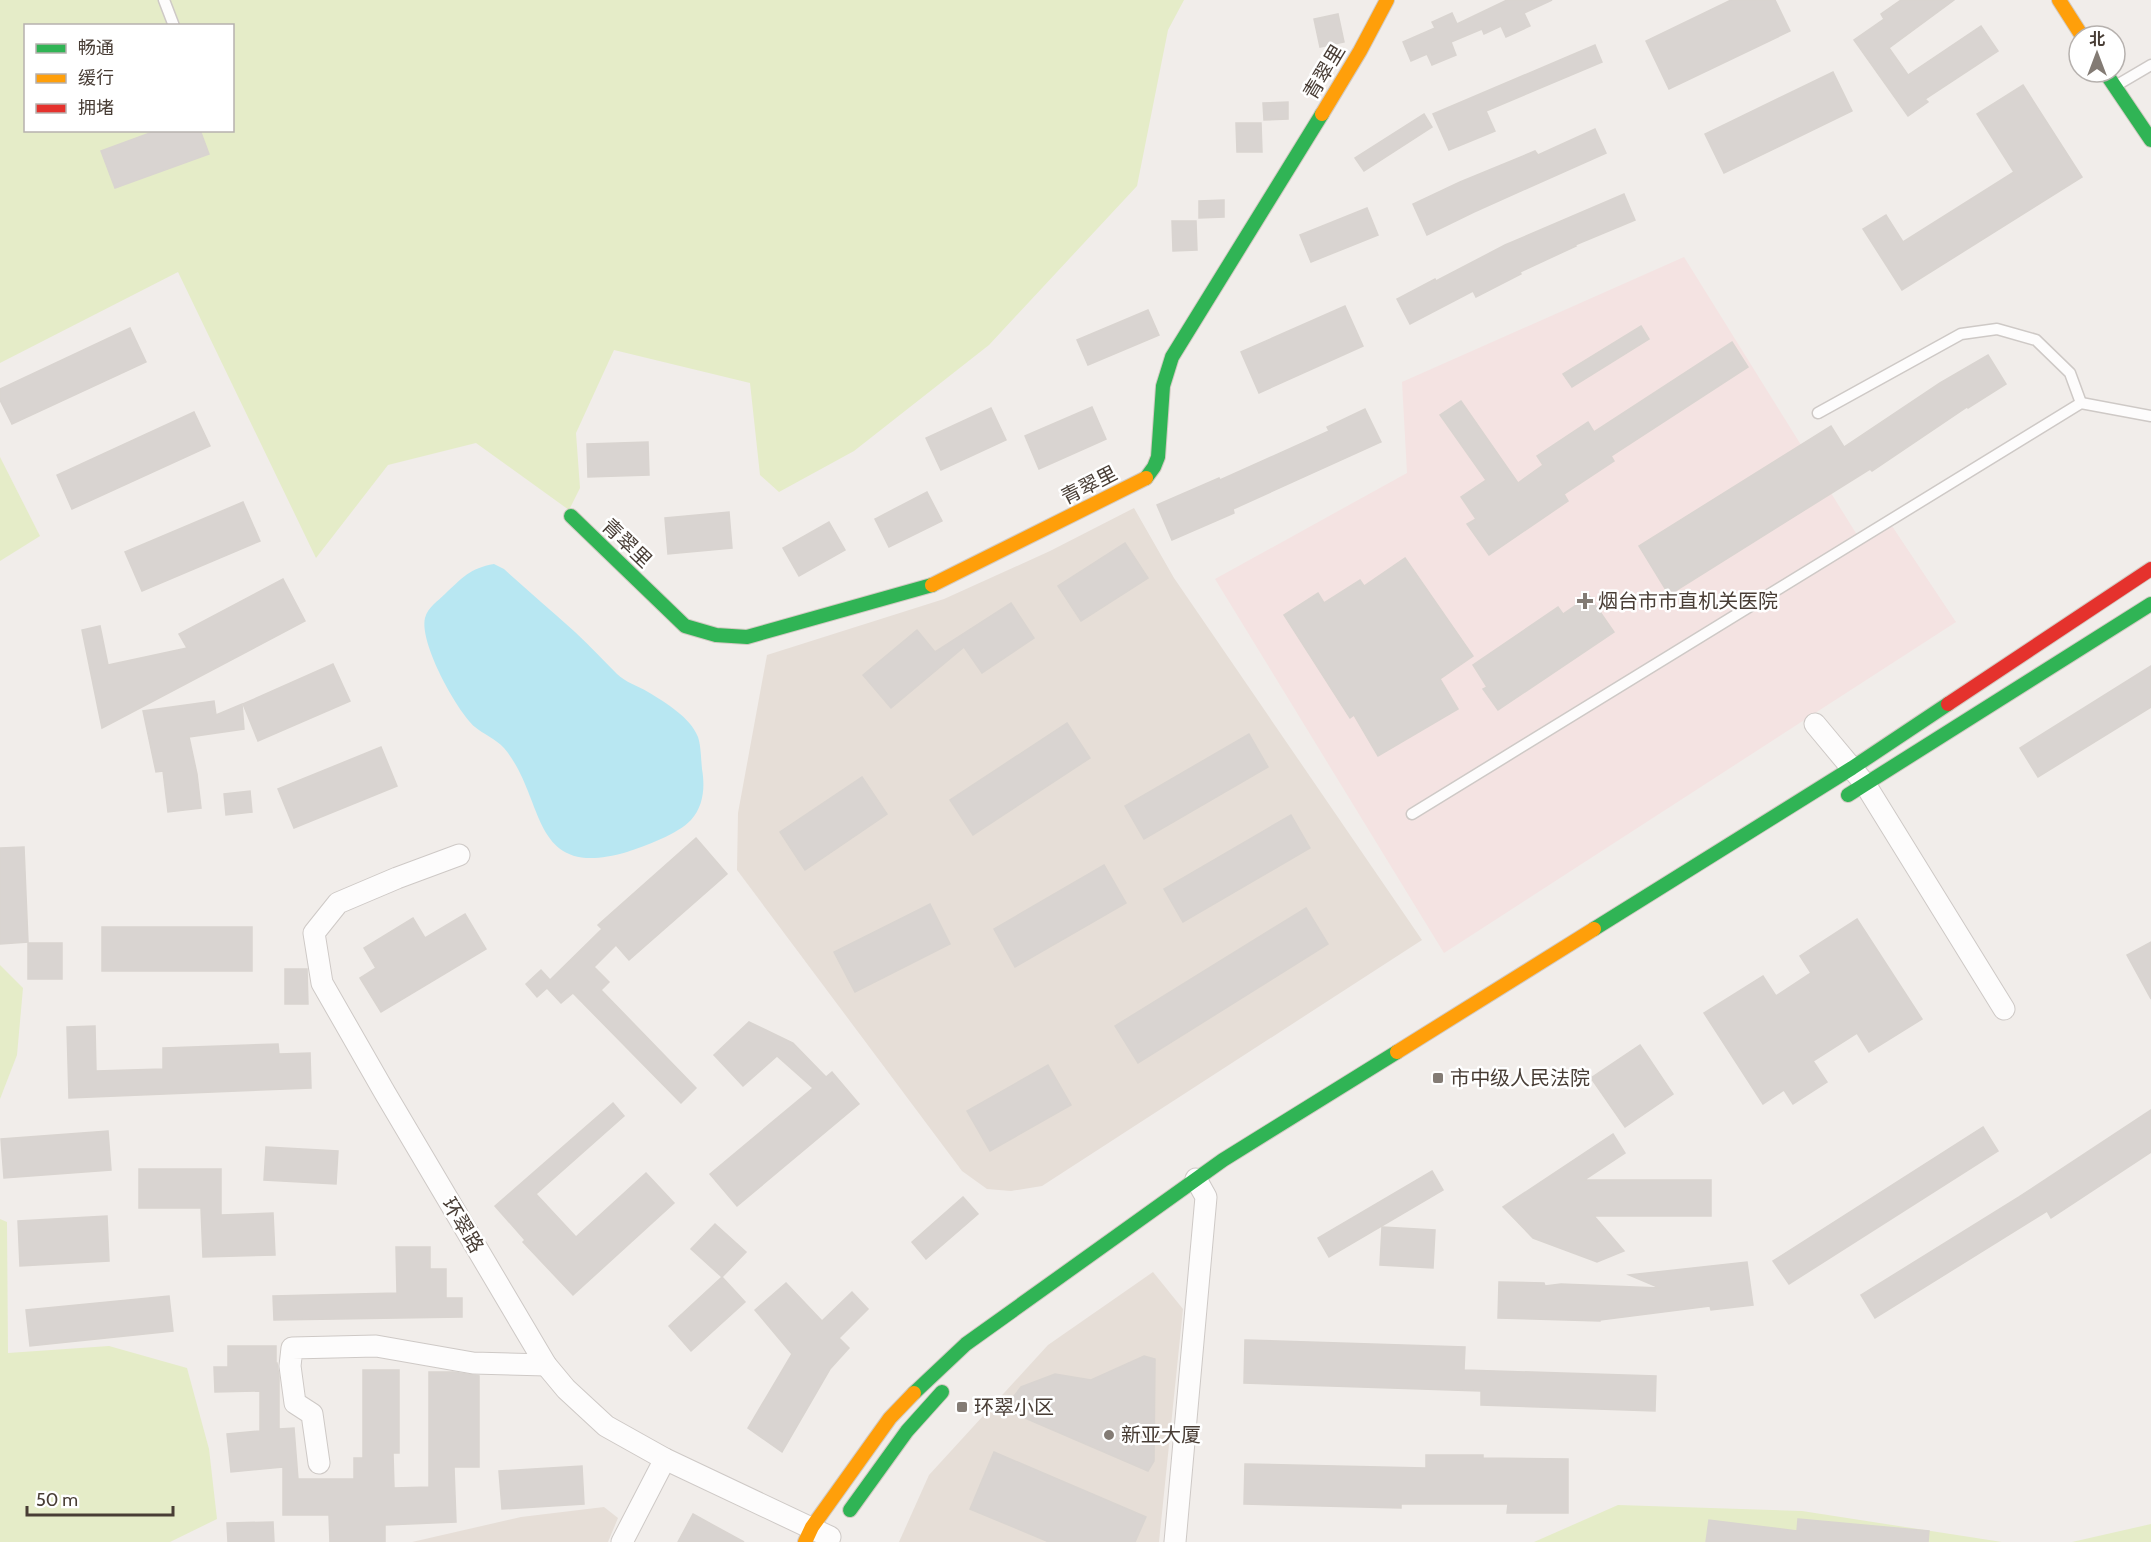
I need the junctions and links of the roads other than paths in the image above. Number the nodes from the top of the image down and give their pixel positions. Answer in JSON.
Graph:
{"nodes":[{"id":1,"x":164,"y":0,"type":"edge"},
{"id":2,"x":1387,"y":0,"type":"edge"},
{"id":3,"x":2059,"y":0,"type":"edge"},
{"id":4,"x":173,"y":24,"type":"edge"},
{"id":5,"x":2074,"y":24,"type":"edge"},
{"id":6,"x":2151,"y":64,"type":"edge"},
{"id":7,"x":2112,"y":84,"type":"edge"},
{"id":8,"x":2114,"y":87,"type":"junction"},
{"id":9,"x":2151,"y":140,"type":"edge"},
{"id":10,"x":2081,"y":403,"type":"junction"},
{"id":11,"x":1818,"y":412,"type":"dead end"},
{"id":12,"x":2151,"y":416,"type":"edge"},
{"id":13,"x":571,"y":516,"type":"dead end"},
{"id":14,"x":2151,"y":569,"type":"edge"},
{"id":15,"x":2151,"y":604,"type":"edge"},
{"id":16,"x":1815,"y":724,"type":"dead end"},
{"id":17,"x":1858,"y":776,"type":"junction"},
{"id":18,"x":1834,"y":804,"type":"dead end"},
{"id":19,"x":1412,"y":814,"type":"dead end"},
{"id":20,"x":459,"y":855,"type":"dead end"},
{"id":21,"x":2004,"y":1009,"type":"dead end"},
{"id":22,"x":1206,"y":1189,"type":"junction"},
{"id":23,"x":1187,"y":1211,"type":"dead end"},
{"id":24,"x":546,"y":1365,"type":"junction"},
{"id":25,"x":956,"y":1380,"type":"dead end"},
{"id":26,"x":665,"y":1459,"type":"junction"},
{"id":27,"x":319,"y":1463,"type":"dead end"},
{"id":28,"x":826,"y":1532,"type":"edge"},
{"id":29,"x":622,"y":1542,"type":"edge"},
{"id":30,"x":1175,"y":1542,"type":"edge"}],
"edges":[{"from":1,"to":4,"type":"lane"},
{"from":2,"to":13,"type":"main road","name":"青翠里"},
{"from":3,"to":5,"type":"main road"},
{"from":6,"to":8,"type":"lane"},
{"from":7,"to":8,"type":"main road"},
{"from":8,"to":9,"type":"main road"},
{"from":10,"to":11,"type":"lane"},
{"from":10,"to":12,"type":"lane"},
{"from":10,"to":19,"type":"lane"},
{"from":14,"to":17,"type":"main road"},
{"from":15,"to":17,"type":"main road"},
{"from":16,"to":17,"type":"street"},
{"from":17,"to":18,"type":"main road"},
{"from":17,"to":21,"type":"street"},
{"from":17,"to":22,"type":"main road"},
{"from":20,"to":24,"type":"street","name":"环翠路"},
{"from":22,"to":23,"type":"main road"},
{"from":22,"to":28,"type":"main road"},
{"from":22,"to":30,"type":"street"},
{"from":24,"to":26,"type":"street","name":"环翠路"},
{"from":24,"to":27,"type":"street"},
{"from":25,"to":28,"type":"main road"},
{"from":26,"to":28,"type":"street","name":"环翠路"},
{"from":26,"to":29,"type":"street"}]}
